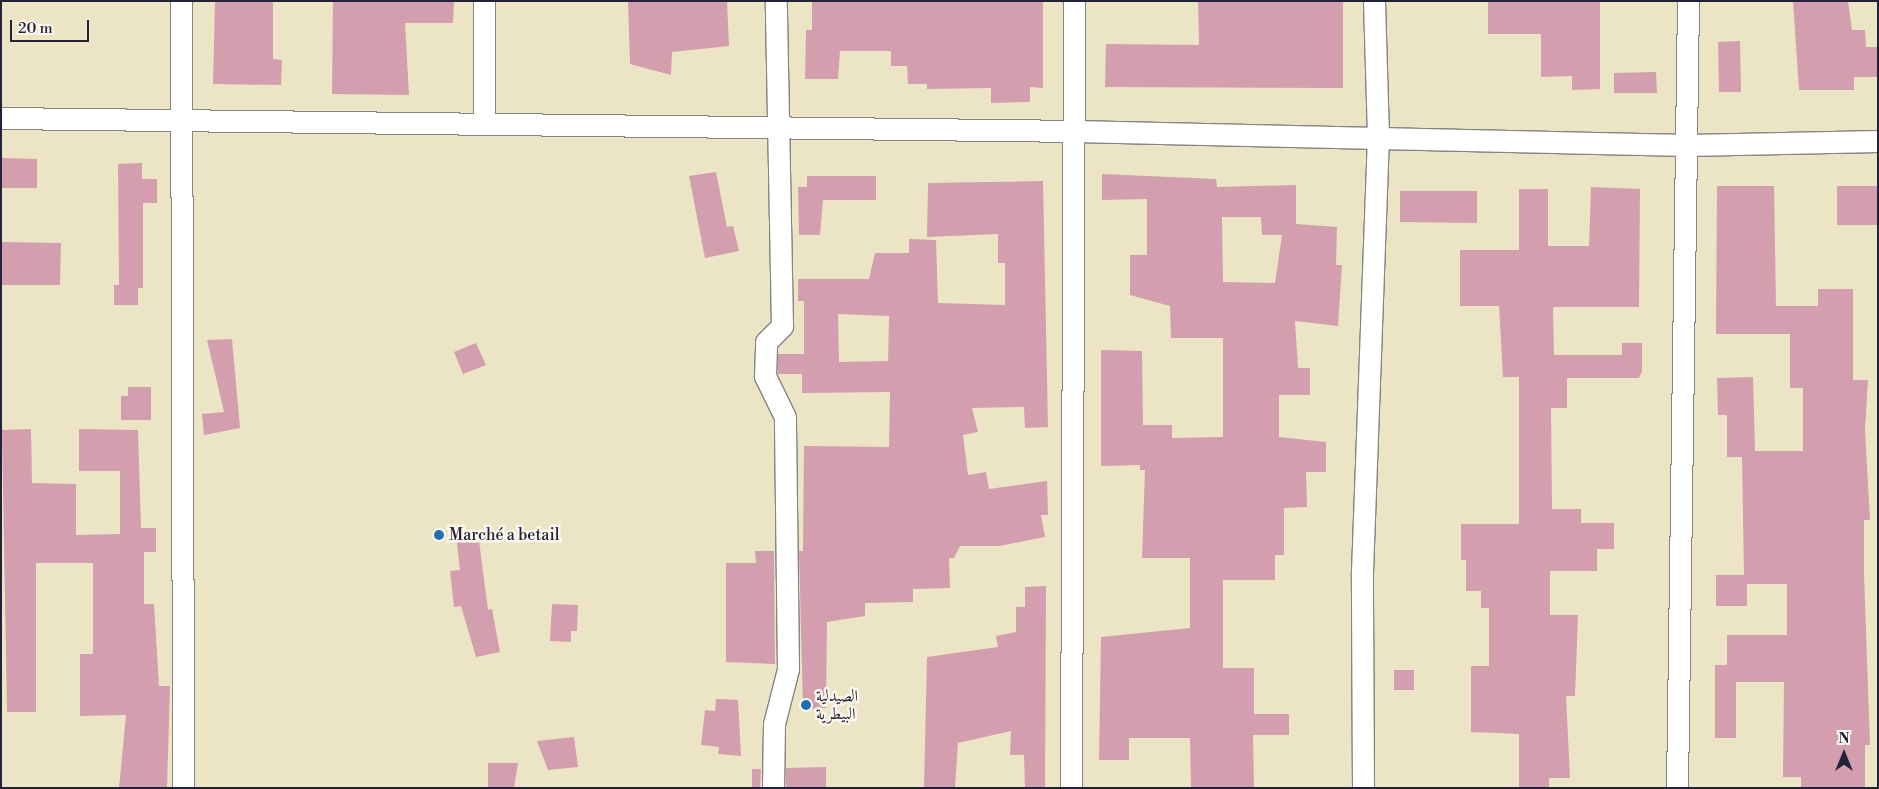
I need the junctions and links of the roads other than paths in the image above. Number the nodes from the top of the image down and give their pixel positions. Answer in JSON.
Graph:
{"nodes":[{"id":1,"x":180,"y":1,"type":"edge"},
{"id":2,"x":484,"y":1,"type":"edge"},
{"id":3,"x":776,"y":1,"type":"edge"},
{"id":4,"x":1074,"y":1,"type":"edge"},
{"id":5,"x":1374,"y":1,"type":"edge"},
{"id":6,"x":1688,"y":1,"type":"edge"},
{"id":7,"x":1,"y":118,"type":"edge"},
{"id":8,"x":182,"y":120,"type":"junction"},
{"id":9,"x":484,"y":122,"type":"junction"},
{"id":10,"x":776,"y":126,"type":"junction"},
{"id":11,"x":1074,"y":131,"type":"junction"},
{"id":12,"x":1378,"y":136,"type":"junction"},
{"id":13,"x":1878,"y":141,"type":"edge"},
{"id":14,"x":1688,"y":145,"type":"junction"},
{"id":15,"x":183,"y":788,"type":"edge"},
{"id":16,"x":774,"y":788,"type":"edge"},
{"id":17,"x":1071,"y":788,"type":"edge"},
{"id":18,"x":1363,"y":788,"type":"edge"},
{"id":19,"x":1677,"y":788,"type":"edge"}],
"edges":[{"from":1,"to":8,"type":"street"},
{"from":2,"to":9,"type":"street"},
{"from":3,"to":10,"type":"street"},
{"from":4,"to":11,"type":"street"},
{"from":5,"to":12,"type":"street"},
{"from":6,"to":14,"type":"street"},
{"from":7,"to":8,"type":"street"},
{"from":8,"to":9,"type":"street"},
{"from":8,"to":15,"type":"street"},
{"from":9,"to":10,"type":"street"},
{"from":10,"to":11,"type":"street"},
{"from":10,"to":16,"type":"street"},
{"from":11,"to":12,"type":"street"},
{"from":11,"to":17,"type":"street"},
{"from":12,"to":14,"type":"street"},
{"from":12,"to":18,"type":"street"},
{"from":13,"to":14,"type":"street"},
{"from":14,"to":19,"type":"street"}]}
